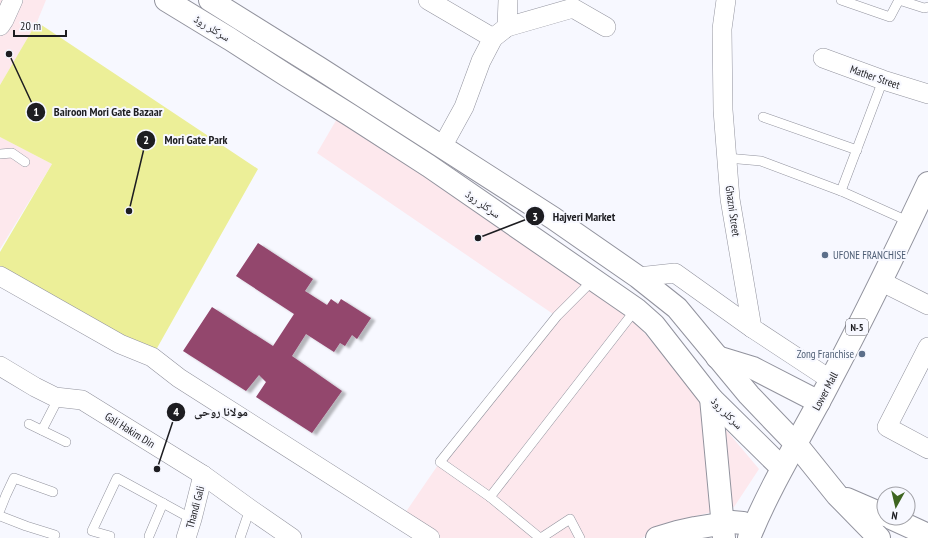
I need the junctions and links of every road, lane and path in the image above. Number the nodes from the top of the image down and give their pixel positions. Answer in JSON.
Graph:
{"nodes":[{"id":1,"x":13,"y":0,"type":"edge"},
{"id":2,"x":166,"y":0,"type":"edge"},
{"id":3,"x":210,"y":0,"type":"edge"},
{"id":4,"x":428,"y":0,"type":"edge"},
{"id":5,"x":508,"y":0,"type":"edge"},
{"id":6,"x":726,"y":0,"type":"edge"},
{"id":7,"x":841,"y":0,"type":"edge"},
{"id":8,"x":928,"y":7,"type":"edge"},
{"id":9,"x":0,"y":26,"type":"edge"},
{"id":10,"x":606,"y":27,"type":"dead end"},
{"id":11,"x":500,"y":33,"type":"junction"},
{"id":12,"x":823,"y":58,"type":"dead end"},
{"id":13,"x":884,"y":80,"type":"junction"},
{"id":14,"x":928,"y":94,"type":"edge"},
{"id":15,"x":763,"y":117,"type":"dead end"},
{"id":16,"x":442,"y":147,"type":"junction"},
{"id":17,"x":857,"y":150,"type":"junction"},
{"id":18,"x":0,"y":154,"type":"edge"},
{"id":19,"x":727,"y":158,"type":"junction"},
{"id":20,"x":25,"y":162,"type":"dead end"},
{"id":21,"x":928,"y":183,"type":"edge"},
{"id":22,"x":841,"y":191,"type":"junction"},
{"id":23,"x":910,"y":222,"type":"junction"},
{"id":24,"x":0,"y":276,"type":"edge"},
{"id":25,"x":638,"y":277,"type":"junction"},
{"id":26,"x":593,"y":280,"type":"junction"},
{"id":27,"x":880,"y":281,"type":"junction"},
{"id":28,"x":928,"y":305,"type":"edge"},
{"id":29,"x":636,"y":309,"type":"junction"},
{"id":30,"x":752,"y":328,"type":"junction"},
{"id":31,"x":928,"y":347,"type":"edge"},
{"id":32,"x":717,"y":357,"type":"junction"},
{"id":33,"x":2,"y":371,"type":"edge"},
{"id":34,"x":831,"y":380,"type":"junction"},
{"id":35,"x":59,"y":397,"type":"junction"},
{"id":36,"x":711,"y":398,"type":"junction"},
{"id":37,"x":819,"y":402,"type":"junction"},
{"id":38,"x":29,"y":424,"type":"dead end"},
{"id":39,"x":42,"y":430,"type":"junction"},
{"id":40,"x":66,"y":442,"type":"dead end"},
{"id":41,"x":796,"y":444,"type":"junction"},
{"id":42,"x":928,"y":449,"type":"edge"},
{"id":43,"x":782,"y":468,"type":"junction"},
{"id":44,"x":203,"y":476,"type":"junction"},
{"id":45,"x":53,"y":492,"type":"dead end"},
{"id":46,"x":3,"y":494,"type":"edge"},
{"id":47,"x":837,"y":495,"type":"junction"},
{"id":48,"x":490,"y":497,"type":"junction"},
{"id":49,"x":163,"y":503,"type":"junction"},
{"id":50,"x":0,"y":510,"type":"edge"},
{"id":51,"x":250,"y":510,"type":"junction"},
{"id":52,"x":876,"y":512,"type":"edge"},
{"id":53,"x":0,"y":516,"type":"edge"},
{"id":54,"x":192,"y":519,"type":"junction"},
{"id":55,"x":908,"y":526,"type":"edge"},
{"id":56,"x":723,"y":531,"type":"edge"},
{"id":57,"x":751,"y":532,"type":"edge"},
{"id":58,"x":55,"y":535,"type":"dead end"},
{"id":59,"x":928,"y":535,"type":"edge"},
{"id":60,"x":149,"y":536,"type":"dead end"},
{"id":61,"x":110,"y":538,"type":"edge"},
{"id":62,"x":186,"y":538,"type":"edge"},
{"id":63,"x":240,"y":538,"type":"edge"},
{"id":64,"x":292,"y":538,"type":"edge"},
{"id":65,"x":430,"y":538,"type":"edge"},
{"id":66,"x":540,"y":538,"type":"edge"},
{"id":67,"x":580,"y":538,"type":"edge"},
{"id":68,"x":657,"y":538,"type":"edge"},
{"id":69,"x":879,"y":538,"type":"edge"}],
"edges":[{"from":1,"to":9,"type":"street"},
{"from":2,"to":26,"type":"main road","name":"سرکلر روڈ"},
{"from":3,"to":16,"type":"main road","name":"سرکلر روڈ"},
{"from":4,"to":11,"type":"street"},
{"from":5,"to":11,"type":"street"},
{"from":6,"to":19,"type":"street","name":"Ghazni Street"},
{"from":7,"to":8,"type":"lane"},
{"from":10,"to":11,"type":"street"},
{"from":11,"to":16,"type":"street"},
{"from":12,"to":13,"type":"street","name":"Mather Street"},
{"from":13,"to":14,"type":"street","name":"Mather Street"},
{"from":13,"to":17,"type":"lane"},
{"from":15,"to":17,"type":"lane"},
{"from":16,"to":25,"type":"main road","name":"سرکلر روڈ"},
{"from":17,"to":22,"type":"lane"},
{"from":18,"to":20,"type":"lane"},
{"from":19,"to":22,"type":"lane"},
{"from":19,"to":30,"type":"street","name":"Ghazni Street"},
{"from":21,"to":23,"type":"main road","name":"Lower Mall","number":"N-5"},
{"from":22,"to":23,"type":"lane"},
{"from":23,"to":27,"type":"main road","name":"Lower Mall","number":"N-5"},
{"from":24,"to":65,"type":"street"},
{"from":25,"to":30,"type":"street"},
{"from":25,"to":32,"type":"main road","name":"سرکلر روڈ"},
{"from":26,"to":29,"type":"main road","name":"سرکلر روڈ"},
{"from":26,"to":48,"type":"lane"},
{"from":27,"to":28,"type":"street"},
{"from":27,"to":34,"type":"main road","name":"Lower Mall","number":"N-5"},
{"from":29,"to":36,"type":"main road","name":"سرکلر روڈ"},
{"from":29,"to":48,"type":"lane"},
{"from":30,"to":34,"type":"street"},
{"from":31,"to":42,"type":"street"},
{"from":32,"to":37,"type":"main road"},
{"from":32,"to":41,"type":"main road","name":"سرکلر روڈ"},
{"from":33,"to":35,"type":"street","name":"Gali Hakim Din"},
{"from":34,"to":37,"type":"main road","name":"Lower Mall","number":"N-5"},
{"from":35,"to":39,"type":"lane"},
{"from":35,"to":44,"type":"street","name":"Gali Hakim Din"},
{"from":36,"to":43,"type":"main road","name":"سرکلر روڈ"},
{"from":36,"to":56,"type":"main road"},
{"from":37,"to":41,"type":"main road","name":"Lower Mall","number":"N-5"},
{"from":38,"to":39,"type":"lane"},
{"from":39,"to":40,"type":"lane"},
{"from":41,"to":43,"type":"main road","name":"Lower Mall","number":"N-5"},
{"from":41,"to":47,"type":"main road","name":"سرکلر روڈ"},
{"from":43,"to":57,"type":"main road","number":"N-5"},
{"from":44,"to":51,"type":"street","name":"Gali Hakim Din"},
{"from":44,"to":54,"type":"street","name":"Thandi Gali"},
{"from":45,"to":46,"type":"lane"},
{"from":46,"to":50,"type":"lane"},
{"from":47,"to":52,"type":"main road"},
{"from":47,"to":69,"type":"main road","name":"سرکلر روڈ"},
{"from":48,"to":66,"type":"lane"},
{"from":49,"to":54,"type":"lane"},
{"from":49,"to":60,"type":"lane"},
{"from":49,"to":61,"type":"lane"},
{"from":51,"to":63,"type":"lane"},
{"from":51,"to":64,"type":"street","name":"Gali Hakim Din"},
{"from":53,"to":58,"type":"lane"},
{"from":54,"to":62,"type":"street","name":"Thandi Gali"},
{"from":55,"to":59,"type":"main road"},
{"from":56,"to":57,"type":"main road"},
{"from":56,"to":68,"type":"main road"},
{"from":66,"to":67,"type":"lane"}]}
